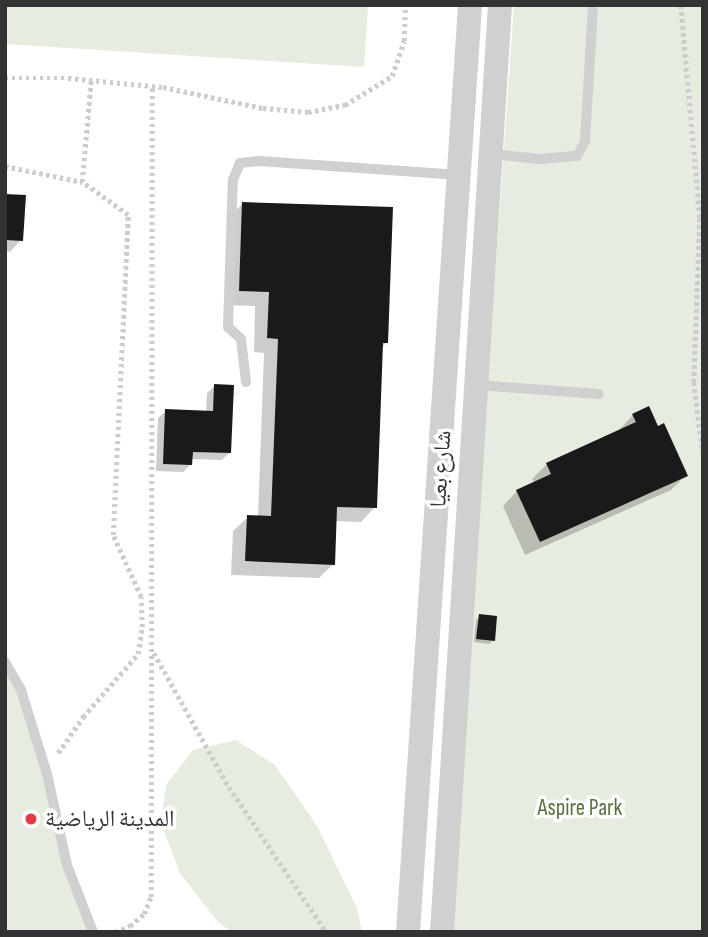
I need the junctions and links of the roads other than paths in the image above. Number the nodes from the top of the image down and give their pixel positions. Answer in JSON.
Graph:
{"nodes":[{"id":1,"x":470,"y":5,"type":"edge"},
{"id":2,"x":500,"y":5,"type":"edge"},
{"id":3,"x":593,"y":5,"type":"edge"},
{"id":4,"x":491,"y":165,"type":"junction"},
{"id":5,"x":459,"y":175,"type":"junction"},
{"id":6,"x":246,"y":382,"type":"dead end"},
{"id":7,"x":447,"y":383,"type":"junction"},
{"id":8,"x":478,"y":385,"type":"junction"},
{"id":9,"x":599,"y":394,"type":"dead end"},
{"id":10,"x":5,"y":662,"type":"edge"},
{"id":11,"x":93,"y":932,"type":"edge"},
{"id":12,"x":408,"y":932,"type":"edge"},
{"id":13,"x":442,"y":932,"type":"edge"}],
"edges":[{"from":1,"to":5,"type":"street","name":"شارع بعيا"},
{"from":2,"to":4,"type":"street","name":"شارع بعيا"},
{"from":3,"to":4,"type":"lane"},
{"from":4,"to":5,"type":"street"},
{"from":4,"to":8,"type":"street","name":"شارع بعيا"},
{"from":5,"to":6,"type":"lane"},
{"from":5,"to":7,"type":"street","name":"شارع بعيا"},
{"from":7,"to":8,"type":"street"},
{"from":7,"to":12,"type":"street","name":"شارع بعيا"},
{"from":8,"to":9,"type":"lane"},
{"from":8,"to":13,"type":"street","name":"شارع بعيا"},
{"from":10,"to":11,"type":"lane"}]}
